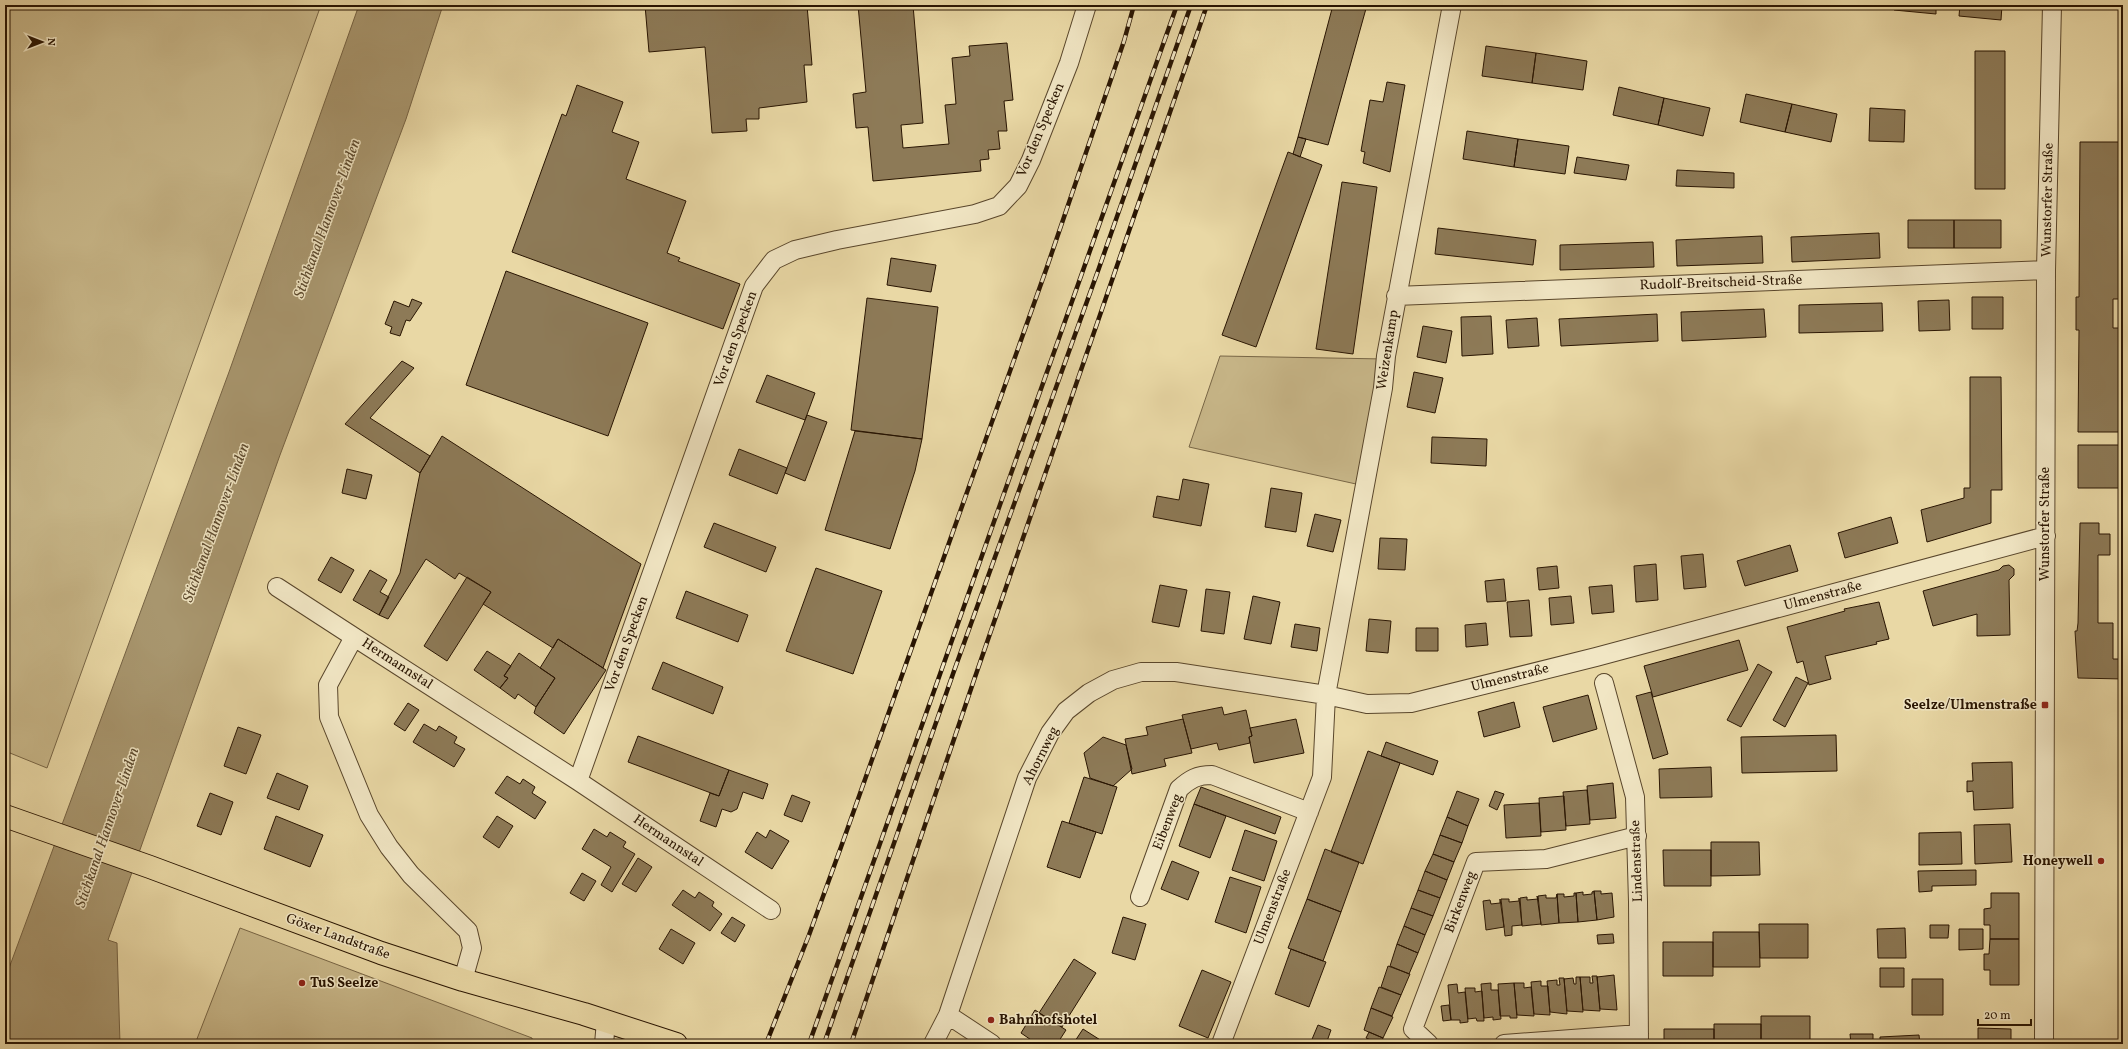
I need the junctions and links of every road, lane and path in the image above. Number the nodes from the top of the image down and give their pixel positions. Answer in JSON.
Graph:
{"nodes":[{"id":1,"x":1087,"y":5,"type":"edge"},
{"id":2,"x":1452,"y":5,"type":"edge"},
{"id":3,"x":2052,"y":5,"type":"edge"},
{"id":4,"x":2046,"y":270,"type":"junction"},
{"id":5,"x":1396,"y":296,"type":"junction"},
{"id":6,"x":2046,"y":536,"type":"junction"},
{"id":7,"x":277,"y":587,"type":"dead end"},
{"id":8,"x":354,"y":637,"type":"junction"},
{"id":9,"x":1604,"y":683,"type":"dead end"},
{"id":10,"x":1326,"y":696,"type":"junction"},
{"id":11,"x":578,"y":781,"type":"junction"},
{"id":12,"x":1309,"y":812,"type":"junction"},
{"id":13,"x":5,"y":816,"type":"edge"},
{"id":14,"x":1637,"y":836,"type":"junction"},
{"id":15,"x":1140,"y":897,"type":"dead end"},
{"id":16,"x":771,"y":910,"type":"dead end"},
{"id":17,"x":463,"y":980,"type":"junction"},
{"id":18,"x":948,"y":1016,"type":"junction"},
{"id":19,"x":606,"y":1021,"type":"junction"},
{"id":20,"x":644,"y":1039,"type":"edge"},
{"id":21,"x":1639,"y":1039,"type":"edge"},
{"id":22,"x":604,"y":1044,"type":"edge"},
{"id":23,"x":676,"y":1044,"type":"edge"},
{"id":24,"x":933,"y":1044,"type":"edge"},
{"id":25,"x":992,"y":1044,"type":"edge"},
{"id":26,"x":1221,"y":1044,"type":"edge"},
{"id":27,"x":1429,"y":1044,"type":"edge"},
{"id":28,"x":1504,"y":1044,"type":"edge"},
{"id":29,"x":2044,"y":1044,"type":"edge"}],
"edges":[{"from":1,"to":11,"type":"street","name":"Vor den Specken"},
{"from":2,"to":5,"type":"street","name":"Weizenkamp"},
{"from":3,"to":4,"type":"street","name":"Wunstorfer Straße"},
{"from":4,"to":5,"type":"street","name":"Rudolf-Breitscheid-Straße"},
{"from":4,"to":6,"type":"street","name":"Wunstorfer Straße"},
{"from":5,"to":10,"type":"street","name":"Weizenkamp"},
{"from":6,"to":10,"type":"street","name":"Ulmenstraße"},
{"from":6,"to":29,"type":"street","name":"Wunstorfer Straße"},
{"from":7,"to":8,"type":"street"},
{"from":8,"to":11,"type":"street","name":"Hermannstal"},
{"from":8,"to":17,"type":"street","name":"Hermannstal"},
{"from":9,"to":14,"type":"street","name":"Lindenstraße"},
{"from":10,"to":12,"type":"street","name":"Ulmenstraße"},
{"from":10,"to":18,"type":"street","name":"Ahornweg"},
{"from":11,"to":16,"type":"street","name":"Hermannstal"},
{"from":12,"to":15,"type":"street","name":"Eibenweg"},
{"from":12,"to":26,"type":"street","name":"Ulmenstraße"},
{"from":13,"to":17,"type":"main road","name":"Göxer Landstraße"},
{"from":14,"to":21,"type":"street","name":"Lindenstraße"},
{"from":14,"to":27,"type":"street","name":"Birkenweg"},
{"from":17,"to":19,"type":"main road","name":"Göxer Landstraße"},
{"from":18,"to":24,"type":"street","name":"Ahornweg"},
{"from":18,"to":25,"type":"street"},
{"from":19,"to":20,"type":"main road","name":"Göxer Landstraße"},
{"from":19,"to":22,"type":"street"},
{"from":20,"to":23,"type":"main road","name":"Göxer Landstraße"},
{"from":21,"to":28,"type":"street"}]}
